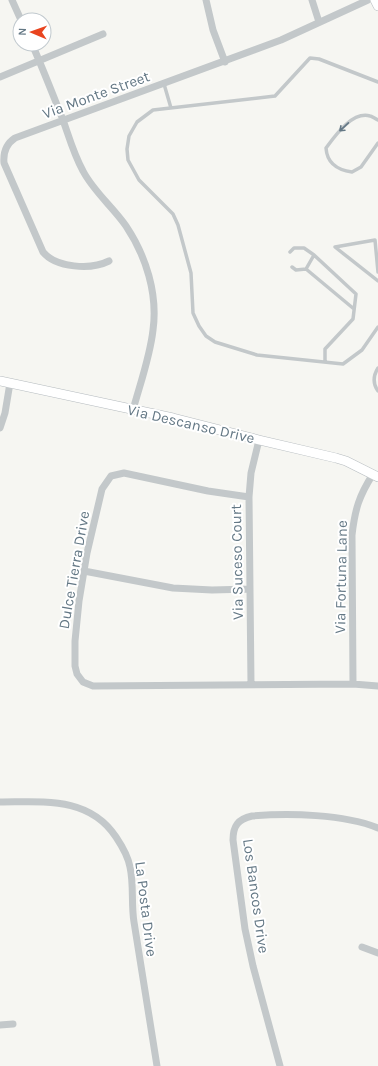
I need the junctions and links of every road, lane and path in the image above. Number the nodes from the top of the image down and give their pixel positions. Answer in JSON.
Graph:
{"nodes":[{"id":1,"x":12,"y":0,"type":"edge"},
{"id":2,"x":206,"y":0,"type":"edge"},
{"id":3,"x":312,"y":0,"type":"edge"},
{"id":4,"x":368,"y":0,"type":"edge"},
{"id":5,"x":375,"y":0,"type":"edge"},
{"id":6,"x":378,"y":6,"type":"edge"},
{"id":7,"x":17,"y":12,"type":"edge"},
{"id":8,"x":319,"y":22,"type":"junction"},
{"id":9,"x":103,"y":34,"type":"dead end"},
{"id":10,"x":36,"y":52,"type":"edge"},
{"id":11,"x":40,"y":60,"type":"junction"},
{"id":12,"x":225,"y":62,"type":"junction"},
{"id":13,"x":0,"y":77,"type":"edge"},
{"id":14,"x":378,"y":82,"type":"edge"},
{"id":15,"x":164,"y":84,"type":"junction"},
{"id":16,"x":171,"y":108,"type":"junction"},
{"id":17,"x":63,"y":120,"type":"junction"},
{"id":18,"x":378,"y":120,"type":"edge"},
{"id":19,"x":378,"y":143,"type":"edge"},
{"id":20,"x":290,"y":252,"type":"dead end"},
{"id":21,"x":314,"y":255,"type":"junction"},
{"id":22,"x":109,"y":261,"type":"dead end"},
{"id":23,"x":292,"y":267,"type":"dead end"},
{"id":24,"x":306,"y":269,"type":"junction"},
{"id":25,"x":378,"y":272,"type":"edge"},
{"id":26,"x":378,"y":281,"type":"edge"},
{"id":27,"x":354,"y":309,"type":"junction"},
{"id":28,"x":378,"y":327,"type":"edge"},
{"id":29,"x":325,"y":362,"type":"junction"},
{"id":30,"x":378,"y":368,"type":"edge"},
{"id":31,"x":0,"y":381,"type":"edge"},
{"id":32,"x":10,"y":383,"type":"junction"},
{"id":33,"x":378,"y":391,"type":"edge"},
{"id":34,"x":133,"y":410,"type":"junction"},
{"id":35,"x":0,"y":428,"type":"edge"},
{"id":36,"x":259,"y":440,"type":"junction"},
{"id":37,"x":376,"y":475,"type":"edge"},
{"id":38,"x":249,"y":496,"type":"junction"},
{"id":39,"x":84,"y":571,"type":"junction"},
{"id":40,"x":250,"y":589,"type":"junction"},
{"id":41,"x":251,"y":684,"type":"junction"},
{"id":42,"x":353,"y":684,"type":"junction"},
{"id":43,"x":378,"y":686,"type":"edge"},
{"id":44,"x":0,"y":802,"type":"edge"},
{"id":45,"x":378,"y":828,"type":"edge"},
{"id":46,"x":362,"y":947,"type":"dead end"},
{"id":47,"x":378,"y":953,"type":"edge"},
{"id":48,"x":13,"y":1024,"type":"dead end"},
{"id":49,"x":0,"y":1025,"type":"edge"},
{"id":50,"x":157,"y":1066,"type":"edge"},
{"id":51,"x":280,"y":1066,"type":"edge"}],
"edges":[{"from":1,"to":7,"type":"street"},
{"from":2,"to":12,"type":"street"},
{"from":3,"to":8,"type":"street"},
{"from":4,"to":8,"type":"street","name":"Via Monte Street"},
{"from":5,"to":6,"type":"street"},
{"from":8,"to":12,"type":"street","name":"Via Monte Street"},
{"from":9,"to":11,"type":"street"},
{"from":10,"to":11,"type":"street"},
{"from":11,"to":13,"type":"street"},
{"from":11,"to":17,"type":"street"},
{"from":12,"to":15,"type":"street","name":"Via Monte Street"},
{"from":14,"to":16,"type":"lane"},
{"from":15,"to":16,"type":"lane"},
{"from":15,"to":17,"type":"street","name":"Via Monte Street"},
{"from":16,"to":29,"type":"lane"},
{"from":17,"to":22,"type":"street","name":"Via Monte Street"},
{"from":17,"to":34,"type":"street"},
{"from":18,"to":19,"type":"lane","one_way":true},
{"from":20,"to":21,"type":"lane"},
{"from":21,"to":24,"type":"lane"},
{"from":21,"to":27,"type":"lane"},
{"from":23,"to":24,"type":"lane"},
{"from":24,"to":27,"type":"lane"},
{"from":25,"to":26,"type":"lane"},
{"from":27,"to":29,"type":"lane"},
{"from":28,"to":29,"type":"lane"},
{"from":30,"to":33,"type":"lane"},
{"from":31,"to":32,"type":"street","name":"Via Descanso Drive"},
{"from":32,"to":34,"type":"street","name":"Via Descanso Drive"},
{"from":32,"to":35,"type":"street"},
{"from":34,"to":36,"type":"street","name":"Via Descanso Drive"},
{"from":36,"to":37,"type":"street","name":"Via Descanso Drive"},
{"from":36,"to":38,"type":"street","name":"Via Suceso Court"},
{"from":37,"to":42,"type":"street","name":"Via Fortuna Lane"},
{"from":38,"to":39,"type":"street","name":"Dulce Tierra Drive"},
{"from":38,"to":40,"type":"street","name":"Via Suceso Court"},
{"from":39,"to":40,"type":"street"},
{"from":39,"to":41,"type":"street","name":"Dulce Tierra Drive"},
{"from":40,"to":41,"type":"street","name":"Via Suceso Court"},
{"from":41,"to":42,"type":"street","name":"Dulce Tierra Drive"},
{"from":42,"to":43,"type":"street","name":"Dulce Tierra Drive"},
{"from":44,"to":50,"type":"street","name":"La Posta Drive"},
{"from":45,"to":51,"type":"street","name":"Los Bancos Drive"},
{"from":46,"to":47,"type":"street"},
{"from":48,"to":49,"type":"street"}]}
